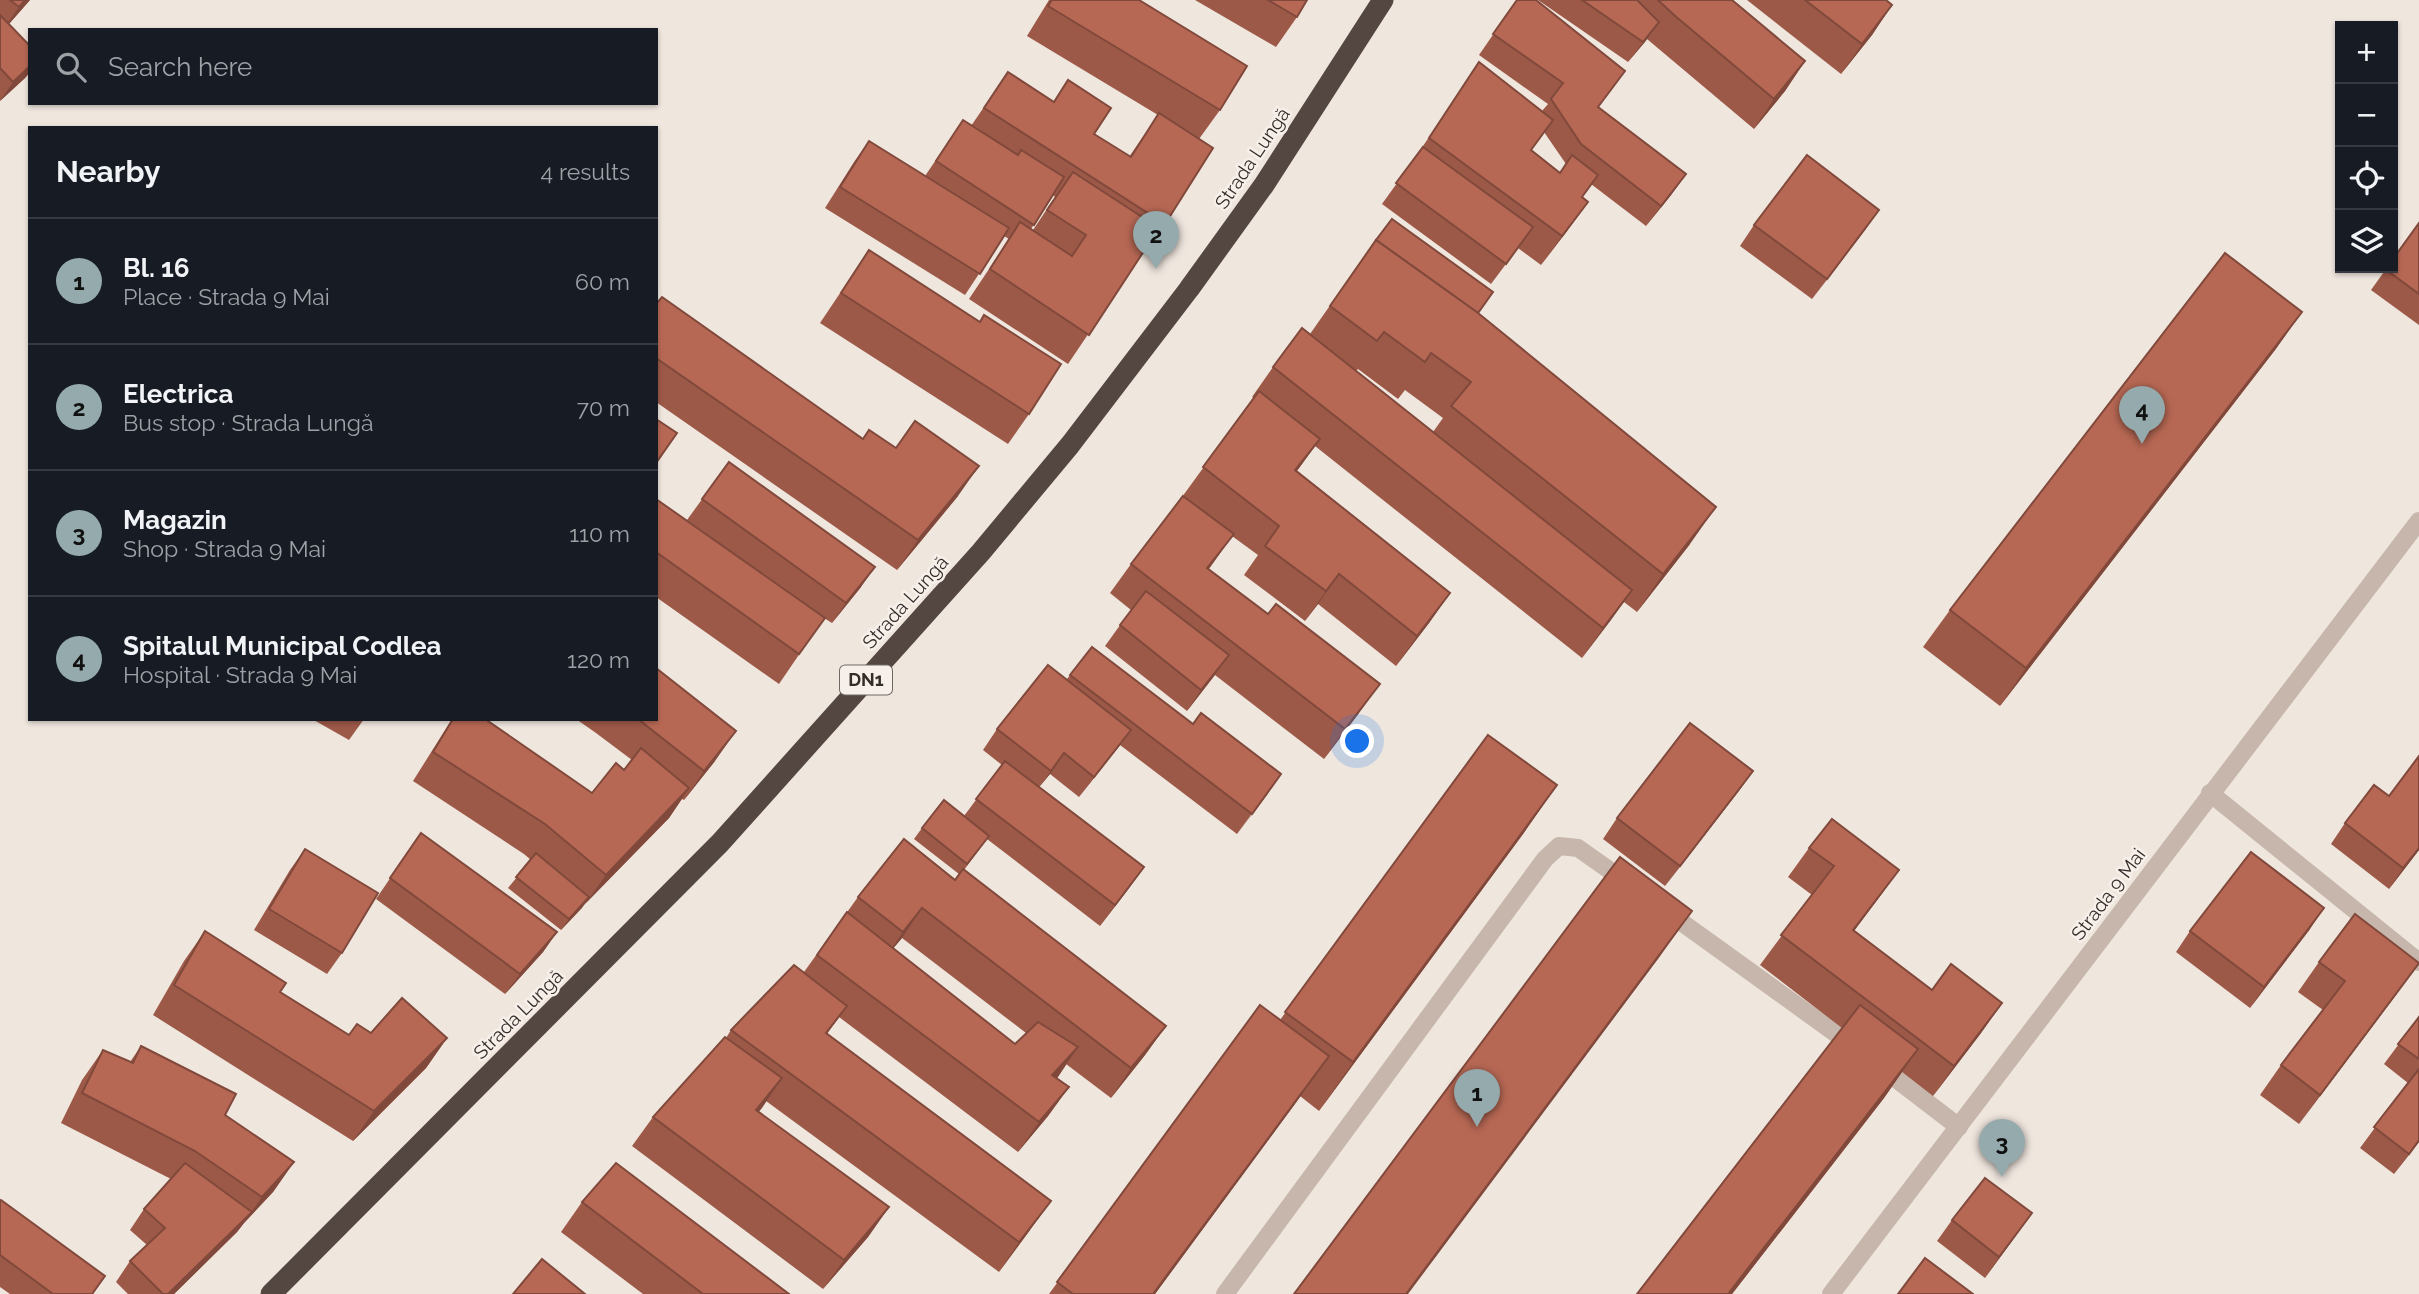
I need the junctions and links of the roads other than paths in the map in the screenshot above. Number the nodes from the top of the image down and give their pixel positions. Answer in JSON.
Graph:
{"nodes":[{"id":1,"x":1383,"y":0,"type":"edge"},
{"id":2,"x":2419,"y":521,"type":"edge"},
{"id":3,"x":2210,"y":793,"type":"junction"},
{"id":4,"x":2419,"y":962,"type":"edge"},
{"id":5,"x":1959,"y":1127,"type":"junction"},
{"id":6,"x":271,"y":1294,"type":"edge"},
{"id":7,"x":1225,"y":1294,"type":"edge"},
{"id":8,"x":1832,"y":1294,"type":"edge"}],
"edges":[{"from":1,"to":6,"type":"highway","name":"Strada Lungă","number":"DN1"},
{"from":2,"to":3,"type":"street","name":"Strada 9 Mai"},
{"from":3,"to":4,"type":"street"},
{"from":3,"to":5,"type":"street","name":"Strada 9 Mai"},
{"from":5,"to":7,"type":"street"},
{"from":5,"to":8,"type":"street","name":"Strada 9 Mai"}]}
